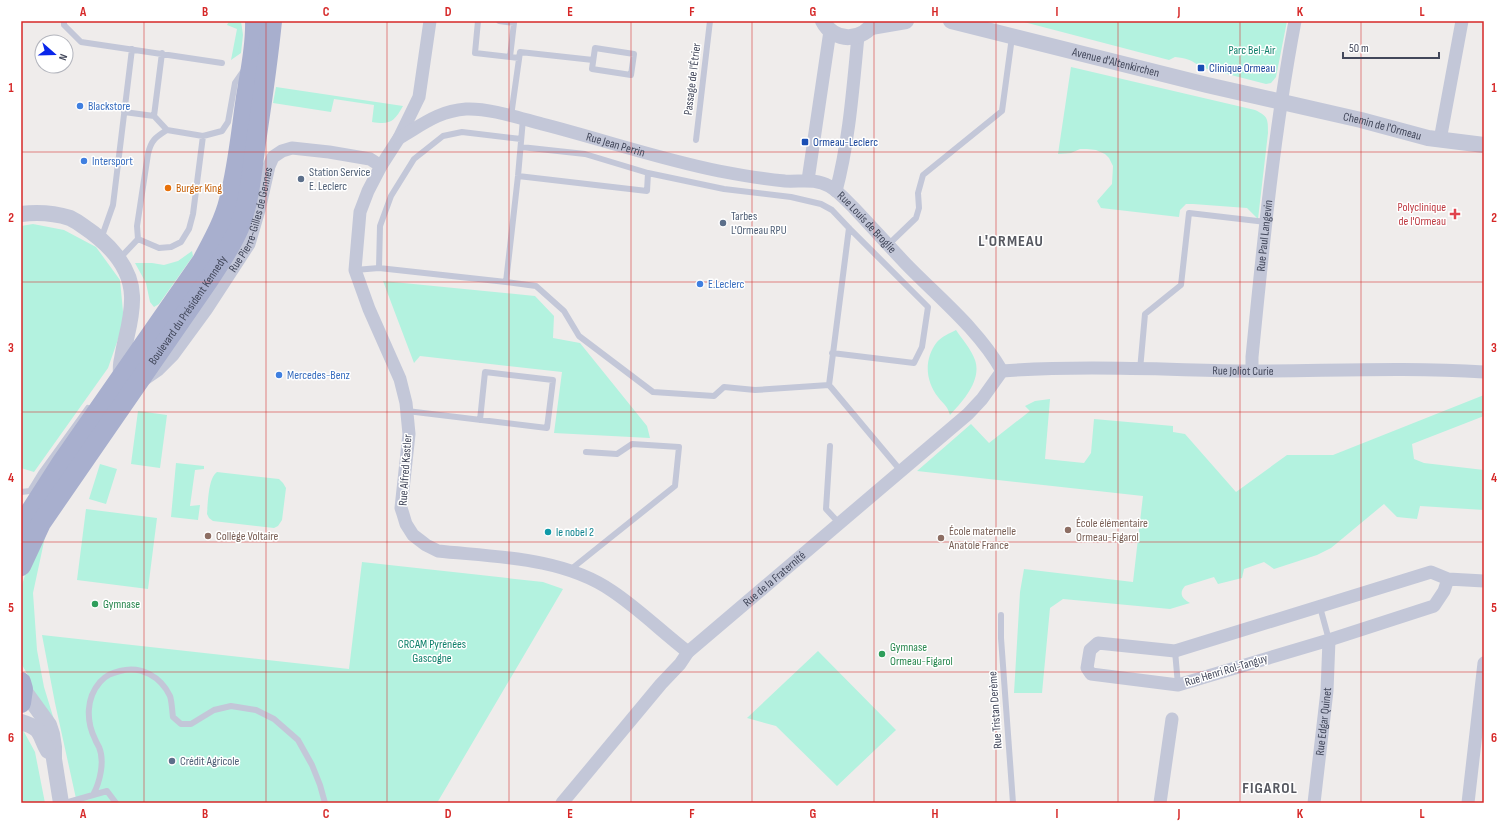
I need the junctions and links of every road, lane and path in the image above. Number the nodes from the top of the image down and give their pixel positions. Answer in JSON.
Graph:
{"nodes":[{"id":1,"x":255,"y":21,"type":"edge"},
{"id":2,"x":272,"y":21,"type":"edge"},
{"id":3,"x":430,"y":21,"type":"edge"},
{"id":4,"x":478,"y":21,"type":"edge"},
{"id":5,"x":499,"y":21,"type":"edge"},
{"id":6,"x":710,"y":21,"type":"edge"},
{"id":7,"x":906,"y":21,"type":"edge"},
{"id":8,"x":950,"y":21,"type":"edge"},
{"id":9,"x":1295,"y":21,"type":"edge"},
{"id":10,"x":1462,"y":21,"type":"edge"},
{"id":11,"x":64,"y":23,"type":"edge"},
{"id":12,"x":873,"y":24,"type":"edge"},
{"id":13,"x":826,"y":26,"type":"edge"},
{"id":14,"x":858,"y":36,"type":"junction"},
{"id":15,"x":1012,"y":36,"type":"junction"},
{"id":16,"x":132,"y":49,"type":"junction"},
{"id":17,"x":162,"y":53,"type":"junction"},
{"id":18,"x":252,"y":56,"type":"junction"},
{"id":19,"x":510,"y":57,"type":"junction"},
{"id":20,"x":519,"y":58,"type":"junction"},
{"id":21,"x":593,"y":60,"type":"junction"},
{"id":22,"x":222,"y":63,"type":"dead end"},
{"id":23,"x":419,"y":97,"type":"junction"},
{"id":24,"x":1281,"y":101,"type":"junction"},
{"id":25,"x":124,"y":112,"type":"junction"},
{"id":26,"x":154,"y":116,"type":"junction"},
{"id":27,"x":435,"y":116,"type":"junction"},
{"id":28,"x":517,"y":118,"type":"junction"},
{"id":29,"x":167,"y":130,"type":"junction"},
{"id":30,"x":203,"y":136,"type":"junction"},
{"id":31,"x":399,"y":138,"type":"junction"},
{"id":32,"x":521,"y":139,"type":"junction"},
{"id":33,"x":696,"y":140,"type":"dead end"},
{"id":34,"x":1440,"y":140,"type":"junction"},
{"id":35,"x":1484,"y":146,"type":"edge"},
{"id":36,"x":521,"y":147,"type":"junction"},
{"id":37,"x":380,"y":166,"type":"junction"},
{"id":38,"x":648,"y":173,"type":"junction"},
{"id":39,"x":518,"y":176,"type":"junction"},
{"id":40,"x":808,"y":180,"type":"junction"},
{"id":41,"x":836,"y":192,"type":"junction"},
{"id":42,"x":21,"y":214,"type":"edge"},
{"id":43,"x":1266,"y":222,"type":"junction"},
{"id":44,"x":849,"y":228,"type":"junction"},
{"id":45,"x":102,"y":239,"type":"junction"},
{"id":46,"x":138,"y":239,"type":"junction"},
{"id":47,"x":889,"y":244,"type":"junction"},
{"id":48,"x":119,"y":259,"type":"junction"},
{"id":49,"x":379,"y":268,"type":"junction"},
{"id":50,"x":355,"y":270,"type":"junction"},
{"id":51,"x":506,"y":282,"type":"junction"},
{"id":52,"x":832,"y":353,"type":"junction"},
{"id":53,"x":1140,"y":370,"type":"junction"},
{"id":54,"x":1002,"y":371,"type":"junction"},
{"id":55,"x":1252,"y":371,"type":"junction"},
{"id":56,"x":1484,"y":372,"type":"edge"},
{"id":57,"x":123,"y":374,"type":"junction"},
{"id":58,"x":829,"y":384,"type":"junction"},
{"id":59,"x":90,"y":404,"type":"dead end"},
{"id":60,"x":407,"y":411,"type":"junction"},
{"id":61,"x":480,"y":420,"type":"junction"},
{"id":62,"x":830,"y":446,"type":"dead end"},
{"id":63,"x":586,"y":452,"type":"dead end"},
{"id":64,"x":62,"y":462,"type":"junction"},
{"id":65,"x":901,"y":471,"type":"junction"},
{"id":66,"x":41,"y":473,"type":"junction"},
{"id":67,"x":21,"y":492,"type":"edge"},
{"id":68,"x":839,"y":523,"type":"junction"},
{"id":69,"x":21,"y":530,"type":"edge"},
{"id":70,"x":21,"y":566,"type":"edge"},
{"id":71,"x":569,"y":571,"type":"junction"},
{"id":72,"x":1448,"y":579,"type":"junction"},
{"id":73,"x":1484,"y":581,"type":"edge"},
{"id":74,"x":1320,"y":607,"type":"junction"},
{"id":75,"x":1001,"y":615,"type":"dead end"},
{"id":76,"x":1330,"y":640,"type":"junction"},
{"id":77,"x":1176,"y":651,"type":"junction"},
{"id":78,"x":688,"y":652,"type":"junction"},
{"id":79,"x":1484,"y":663,"type":"edge"},
{"id":80,"x":1178,"y":685,"type":"junction"},
{"id":81,"x":22,"y":691,"type":"edge"},
{"id":82,"x":1172,"y":719,"type":"dead end"},
{"id":83,"x":21,"y":722,"type":"edge"},
{"id":84,"x":54,"y":760,"type":"junction"},
{"id":85,"x":93,"y":795,"type":"junction"},
{"id":86,"x":61,"y":803,"type":"edge"},
{"id":87,"x":65,"y":803,"type":"edge"},
{"id":88,"x":116,"y":803,"type":"edge"},
{"id":89,"x":325,"y":803,"type":"edge"},
{"id":90,"x":562,"y":803,"type":"edge"},
{"id":91,"x":1013,"y":803,"type":"edge"},
{"id":92,"x":1160,"y":803,"type":"edge"},
{"id":93,"x":1314,"y":803,"type":"edge"},
{"id":94,"x":1468,"y":803,"type":"edge"}],
"edges":[{"from":1,"to":18,"type":"main road","name":"Boulevard du Président Kennedy"},
{"from":2,"to":57,"type":"main road","name":"Boulevard du Président Kennedy"},
{"from":3,"to":23,"type":"street","name":"Rue Alfred Kastler"},
{"from":4,"to":19,"type":"lane"},
{"from":5,"to":19,"type":"lane"},
{"from":6,"to":33,"type":"lane","name":"Passage de l'Étrier"},
{"from":7,"to":12,"type":"street"},
{"from":8,"to":15,"type":"street","name":"Avenue d'Altenkirchen"},
{"from":9,"to":24,"type":"street","name":"Rue Paul Langevin"},
{"from":10,"to":34,"type":"street"},
{"from":11,"to":16,"type":"lane"},
{"from":12,"to":14,"type":"street"},
{"from":13,"to":14,"type":"street"},
{"from":13,"to":40,"type":"street"},
{"from":14,"to":41,"type":"street","name":"Rue Louis de Broglie"},
{"from":15,"to":24,"type":"street","name":"Avenue d'Altenkirchen"},
{"from":15,"to":47,"type":"lane"},
{"from":16,"to":17,"type":"lane"},
{"from":16,"to":25,"type":"lane"},
{"from":17,"to":22,"type":"lane"},
{"from":17,"to":26,"type":"lane"},
{"from":18,"to":30,"type":"lane"},
{"from":18,"to":57,"type":"main road","name":"Boulevard du Président Kennedy"},
{"from":19,"to":20,"type":"lane"},
{"from":20,"to":21,"type":"lane"},
{"from":20,"to":28,"type":"lane"},
{"from":21,"to":21,"type":"lane"},
{"from":23,"to":27,"type":"street"},
{"from":23,"to":31,"type":"street","name":"Rue Alfred Kastler"},
{"from":24,"to":34,"type":"street","name":"Chemin de l'Ormeau"},
{"from":24,"to":43,"type":"street","name":"Rue Paul Langevin"},
{"from":25,"to":26,"type":"lane"},
{"from":25,"to":45,"type":"lane"},
{"from":26,"to":29,"type":"lane"},
{"from":27,"to":28,"type":"street","name":"Rue Jean Perrin"},
{"from":27,"to":31,"type":"street","name":"Rue Jean Perrin"},
{"from":28,"to":32,"type":"lane"},
{"from":28,"to":40,"type":"street","name":"Rue Jean Perrin"},
{"from":29,"to":30,"type":"lane"},
{"from":29,"to":46,"type":"lane"},
{"from":30,"to":46,"type":"lane"},
{"from":31,"to":37,"type":"street","name":"Rue Alfred Kastler"},
{"from":32,"to":36,"type":"lane"},
{"from":32,"to":49,"type":"lane"},
{"from":34,"to":35,"type":"street","name":"Chemin de l'Ormeau"},
{"from":36,"to":38,"type":"lane"},
{"from":36,"to":39,"type":"lane"},
{"from":37,"to":50,"type":"street","name":"Rue Alfred Kastler"},
{"from":37,"to":57,"type":"street","name":"Rue Pierre-Gilles de Gennes"},
{"from":38,"to":39,"type":"lane"},
{"from":38,"to":44,"type":"lane"},
{"from":39,"to":51,"type":"lane"},
{"from":40,"to":41,"type":"street","name":"Rue Jean Perrin"},
{"from":41,"to":47,"type":"street","name":"Rue Louis de Broglie"},
{"from":42,"to":45,"type":"street"},
{"from":43,"to":53,"type":"lane"},
{"from":43,"to":55,"type":"street","name":"Rue Paul Langevin"},
{"from":44,"to":52,"type":"lane"},
{"from":44,"to":52,"type":"lane"},
{"from":45,"to":48,"type":"street"},
{"from":46,"to":48,"type":"lane"},
{"from":47,"to":54,"type":"street","name":"Rue Louis de Broglie"},
{"from":48,"to":57,"type":"street"},
{"from":49,"to":50,"type":"lane"},
{"from":49,"to":51,"type":"lane"},
{"from":50,"to":60,"type":"street","name":"Rue Alfred Kastler"},
{"from":51,"to":58,"type":"lane"},
{"from":52,"to":58,"type":"lane"},
{"from":53,"to":54,"type":"street","name":"Rue Joliot Curie"},
{"from":53,"to":55,"type":"street","name":"Rue Joliot Curie"},
{"from":54,"to":65,"type":"street","name":"Rue de la Fraternité"},
{"from":55,"to":56,"type":"street","name":"Rue Joliot Curie"},
{"from":57,"to":64,"type":"main road","name":"Boulevard du Président Kennedy"},
{"from":57,"to":70,"type":"main road","name":"Boulevard du Président Kennedy"},
{"from":58,"to":65,"type":"lane"},
{"from":59,"to":66,"type":"lane"},
{"from":60,"to":61,"type":"lane"},
{"from":60,"to":71,"type":"street","name":"Rue Alfred Kastler"},
{"from":61,"to":61,"type":"lane"},
{"from":62,"to":68,"type":"lane"},
{"from":63,"to":71,"type":"lane"},
{"from":64,"to":66,"type":"lane"},
{"from":64,"to":69,"type":"main road","name":"Boulevard du Président Kennedy"},
{"from":65,"to":68,"type":"street","name":"Rue de la Fraternité"},
{"from":66,"to":67,"type":"lane"},
{"from":68,"to":78,"type":"street","name":"Rue de la Fraternité"},
{"from":71,"to":78,"type":"street","name":"Rue Alfred Kastler"},
{"from":72,"to":73,"type":"street","name":"Rue Henri Rol-Tanguy"},
{"from":72,"to":74,"type":"street","name":"Rue Henri Rol-Tanguy"},
{"from":72,"to":76,"type":"street","name":"Rue Henri Rol-Tanguy"},
{"from":74,"to":76,"type":"lane"},
{"from":74,"to":77,"type":"street","name":"Rue Henri Rol-Tanguy"},
{"from":75,"to":91,"type":"lane","name":"Rue Tristan Derème"},
{"from":76,"to":80,"type":"street","name":"Rue Henri Rol-Tanguy"},
{"from":76,"to":93,"type":"street","name":"Rue Edgar Quinet"},
{"from":77,"to":80,"type":"lane"},
{"from":77,"to":80,"type":"street","name":"Rue Henri Rol-Tanguy"},
{"from":78,"to":90,"type":"street","name":"Rue de la Fraternité"},
{"from":79,"to":94,"type":"street"},
{"from":81,"to":84,"type":"street"},
{"from":82,"to":92,"type":"street"},
{"from":83,"to":84,"type":"street"},
{"from":84,"to":86,"type":"street"},
{"from":85,"to":87,"type":"lane"},
{"from":85,"to":88,"type":"lane"},
{"from":85,"to":89,"type":"lane"}]}
